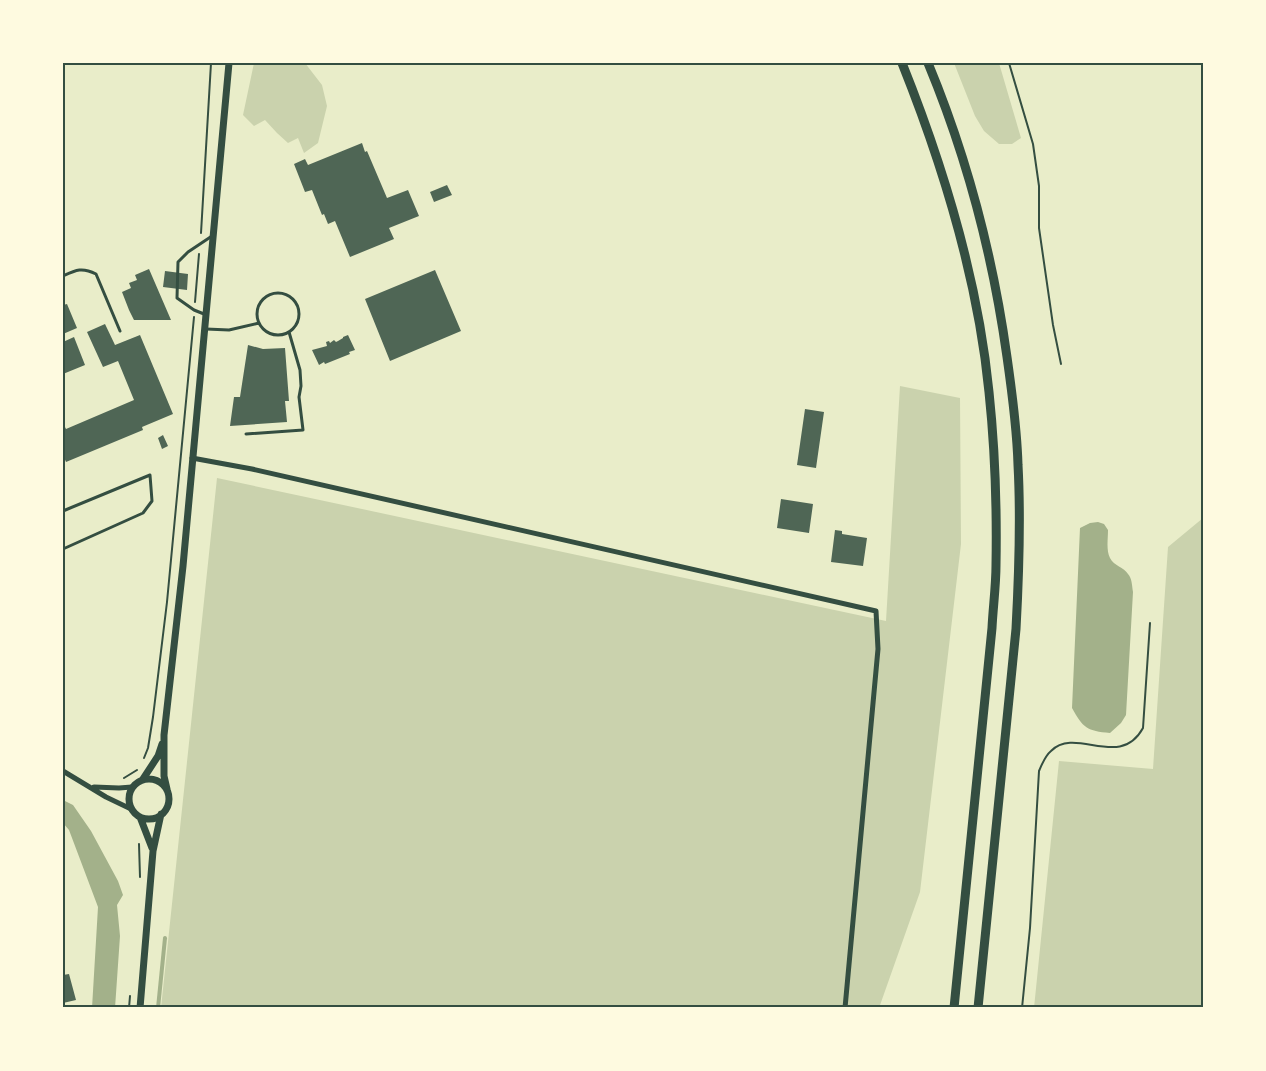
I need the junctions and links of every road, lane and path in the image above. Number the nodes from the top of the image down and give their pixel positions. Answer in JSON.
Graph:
{"nodes":[{"id":1,"x":211,"y":63,"type":"edge"},
{"id":2,"x":229,"y":63,"type":"edge"},
{"id":3,"x":902,"y":63,"type":"edge"},
{"id":4,"x":928,"y":63,"type":"edge"},
{"id":5,"x":1009,"y":63,"type":"edge"},
{"id":6,"x":213,"y":235,"type":"junction"},
{"id":7,"x":200,"y":242,"type":"junction"},
{"id":8,"x":63,"y":276,"type":"edge"},
{"id":9,"x":194,"y":310,"type":"junction"},
{"id":10,"x":206,"y":315,"type":"junction"},
{"id":11,"x":259,"y":323,"type":"junction"},
{"id":12,"x":205,"y":329,"type":"junction"},
{"id":13,"x":120,"y":331,"type":"dead end"},
{"id":14,"x":289,"y":332,"type":"junction"},
{"id":15,"x":1061,"y":364,"type":"dead end"},
{"id":16,"x":246,"y":434,"type":"dead end"},
{"id":17,"x":192,"y":458,"type":"junction"},
{"id":18,"x":63,"y":512,"type":"edge"},
{"id":19,"x":63,"y":549,"type":"edge"},
{"id":20,"x":1150,"y":623,"type":"dead end"},
{"id":21,"x":164,"y":735,"type":"junction"},
{"id":22,"x":63,"y":771,"type":"edge"},
{"id":23,"x":143,"y":779,"type":"junction"},
{"id":24,"x":120,"y":782,"type":"dead end"},
{"id":25,"x":91,"y":787,"type":"junction"},
{"id":26,"x":132,"y":787,"type":"junction"},
{"id":27,"x":167,"y":789,"type":"junction"},
{"id":28,"x":131,"y":809,"type":"junction"},
{"id":29,"x":162,"y":814,"type":"junction"},
{"id":30,"x":140,"y":817,"type":"junction"},
{"id":31,"x":139,"y":836,"type":"dead end"},
{"id":32,"x":153,"y":851,"type":"junction"},
{"id":33,"x":140,"y":877,"type":"dead end"},
{"id":34,"x":130,"y":996,"type":"dead end"},
{"id":35,"x":129,"y":1008,"type":"edge"},
{"id":36,"x":140,"y":1008,"type":"edge"},
{"id":37,"x":845,"y":1008,"type":"edge"},
{"id":38,"x":954,"y":1008,"type":"edge"},
{"id":39,"x":978,"y":1008,"type":"edge"},
{"id":40,"x":1022,"y":1008,"type":"edge"}],
"edges":[{"from":1,"to":7,"type":"path"},
{"from":2,"to":6,"type":"street"},
{"from":3,"to":38,"type":"highway"},
{"from":4,"to":39,"type":"highway"},
{"from":5,"to":15,"type":"path"},
{"from":6,"to":7,"type":"lane"},
{"from":6,"to":10,"type":"street"},
{"from":7,"to":9,"type":"path"},
{"from":7,"to":9,"type":"lane"},
{"from":8,"to":13,"type":"lane"},
{"from":9,"to":10,"type":"lane"},
{"from":9,"to":24,"type":"path"},
{"from":10,"to":12,"type":"street"},
{"from":11,"to":12,"type":"lane"},
{"from":11,"to":14,"type":"lane"},
{"from":11,"to":14,"type":"lane"},
{"from":12,"to":17,"type":"street"},
{"from":14,"to":16,"type":"lane"},
{"from":17,"to":21,"type":"street"},
{"from":17,"to":37,"type":"street"},
{"from":18,"to":19,"type":"lane"},
{"from":20,"to":40,"type":"path"},
{"from":21,"to":23,"type":"street"},
{"from":21,"to":27,"type":"street"},
{"from":22,"to":25,"type":"street"},
{"from":23,"to":26,"type":"street"},
{"from":23,"to":27,"type":"street"},
{"from":25,"to":26,"type":"street"},
{"from":25,"to":28,"type":"street"},
{"from":26,"to":28,"type":"street"},
{"from":27,"to":29,"type":"street"},
{"from":28,"to":30,"type":"street"},
{"from":29,"to":30,"type":"street"},
{"from":29,"to":32,"type":"street"},
{"from":30,"to":32,"type":"street"},
{"from":31,"to":33,"type":"path"},
{"from":32,"to":36,"type":"street"},
{"from":34,"to":35,"type":"path"}]}
